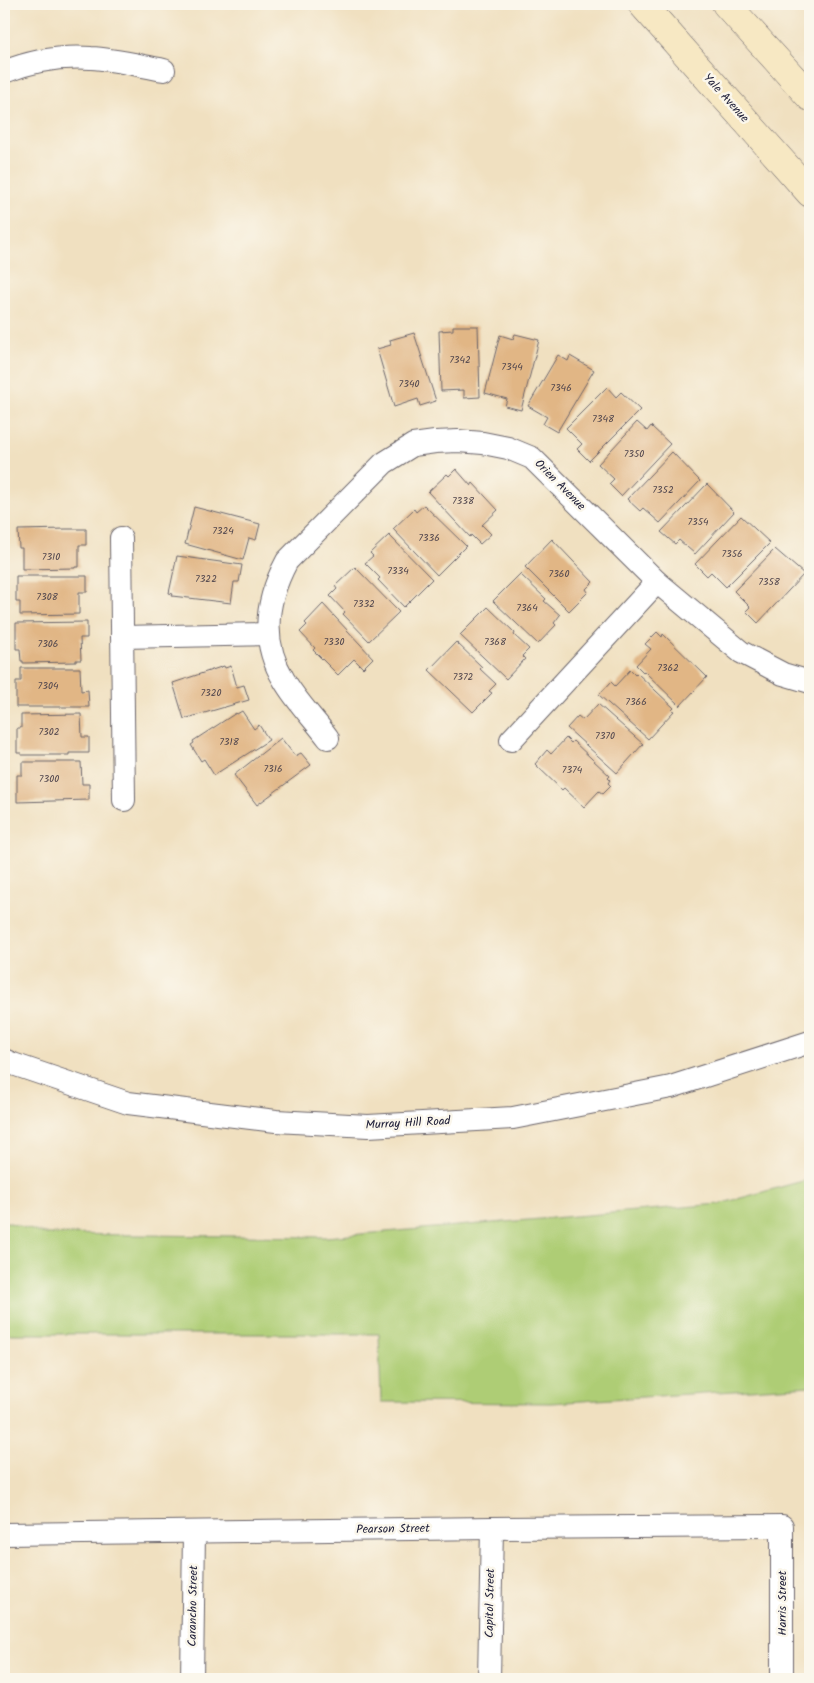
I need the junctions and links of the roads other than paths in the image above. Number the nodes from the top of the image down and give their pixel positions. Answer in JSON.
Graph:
{"nodes":[{"id":1,"x":642,"y":4,"type":"edge"},
{"id":2,"x":726,"y":4,"type":"edge"},
{"id":3,"x":164,"y":70,"type":"dead end"},
{"id":4,"x":4,"y":72,"type":"edge"},
{"id":5,"x":810,"y":97,"type":"edge"},
{"id":6,"x":810,"y":193,"type":"edge"},
{"id":7,"x":121,"y":538,"type":"dead end"},
{"id":8,"x":657,"y":582,"type":"junction"},
{"id":9,"x":268,"y":634,"type":"junction"},
{"id":10,"x":122,"y":637,"type":"junction"},
{"id":11,"x":810,"y":682,"type":"edge"},
{"id":12,"x":328,"y":738,"type":"dead end"},
{"id":13,"x":511,"y":740,"type":"dead end"},
{"id":14,"x":124,"y":800,"type":"dead end"},
{"id":15,"x":810,"y":1042,"type":"edge"},
{"id":16,"x":4,"y":1060,"type":"edge"},
{"id":17,"x":782,"y":1526,"type":"joint"},
{"id":18,"x":492,"y":1528,"type":"junction"},
{"id":19,"x":194,"y":1532,"type":"junction"},
{"id":20,"x":4,"y":1534,"type":"edge"},
{"id":21,"x":192,"y":1679,"type":"edge"},
{"id":22,"x":489,"y":1679,"type":"edge"},
{"id":23,"x":782,"y":1679,"type":"edge"}],
"edges":[{"from":1,"to":6,"type":"main road","name":"Yale Avenue"},
{"from":2,"to":5,"type":"main road"},
{"from":3,"to":4,"type":"street"},
{"from":7,"to":10,"type":"street"},
{"from":8,"to":9,"type":"street","name":"Orien Avenue"},
{"from":8,"to":11,"type":"street","name":"Orien Avenue"},
{"from":8,"to":13,"type":"street"},
{"from":9,"to":10,"type":"street"},
{"from":9,"to":12,"type":"street","name":"Orien Avenue"},
{"from":10,"to":14,"type":"street"},
{"from":15,"to":16,"type":"street","name":"Murray Hill Road"},
{"from":17,"to":18,"type":"street","name":"Pearson Street"},
{"from":17,"to":23,"type":"street","name":"Harris Street"},
{"from":18,"to":19,"type":"street","name":"Pearson Street"},
{"from":18,"to":22,"type":"street","name":"Capitol Street"},
{"from":19,"to":20,"type":"street","name":"Pearson Street"},
{"from":19,"to":21,"type":"street","name":"Carancho Street"}]}
